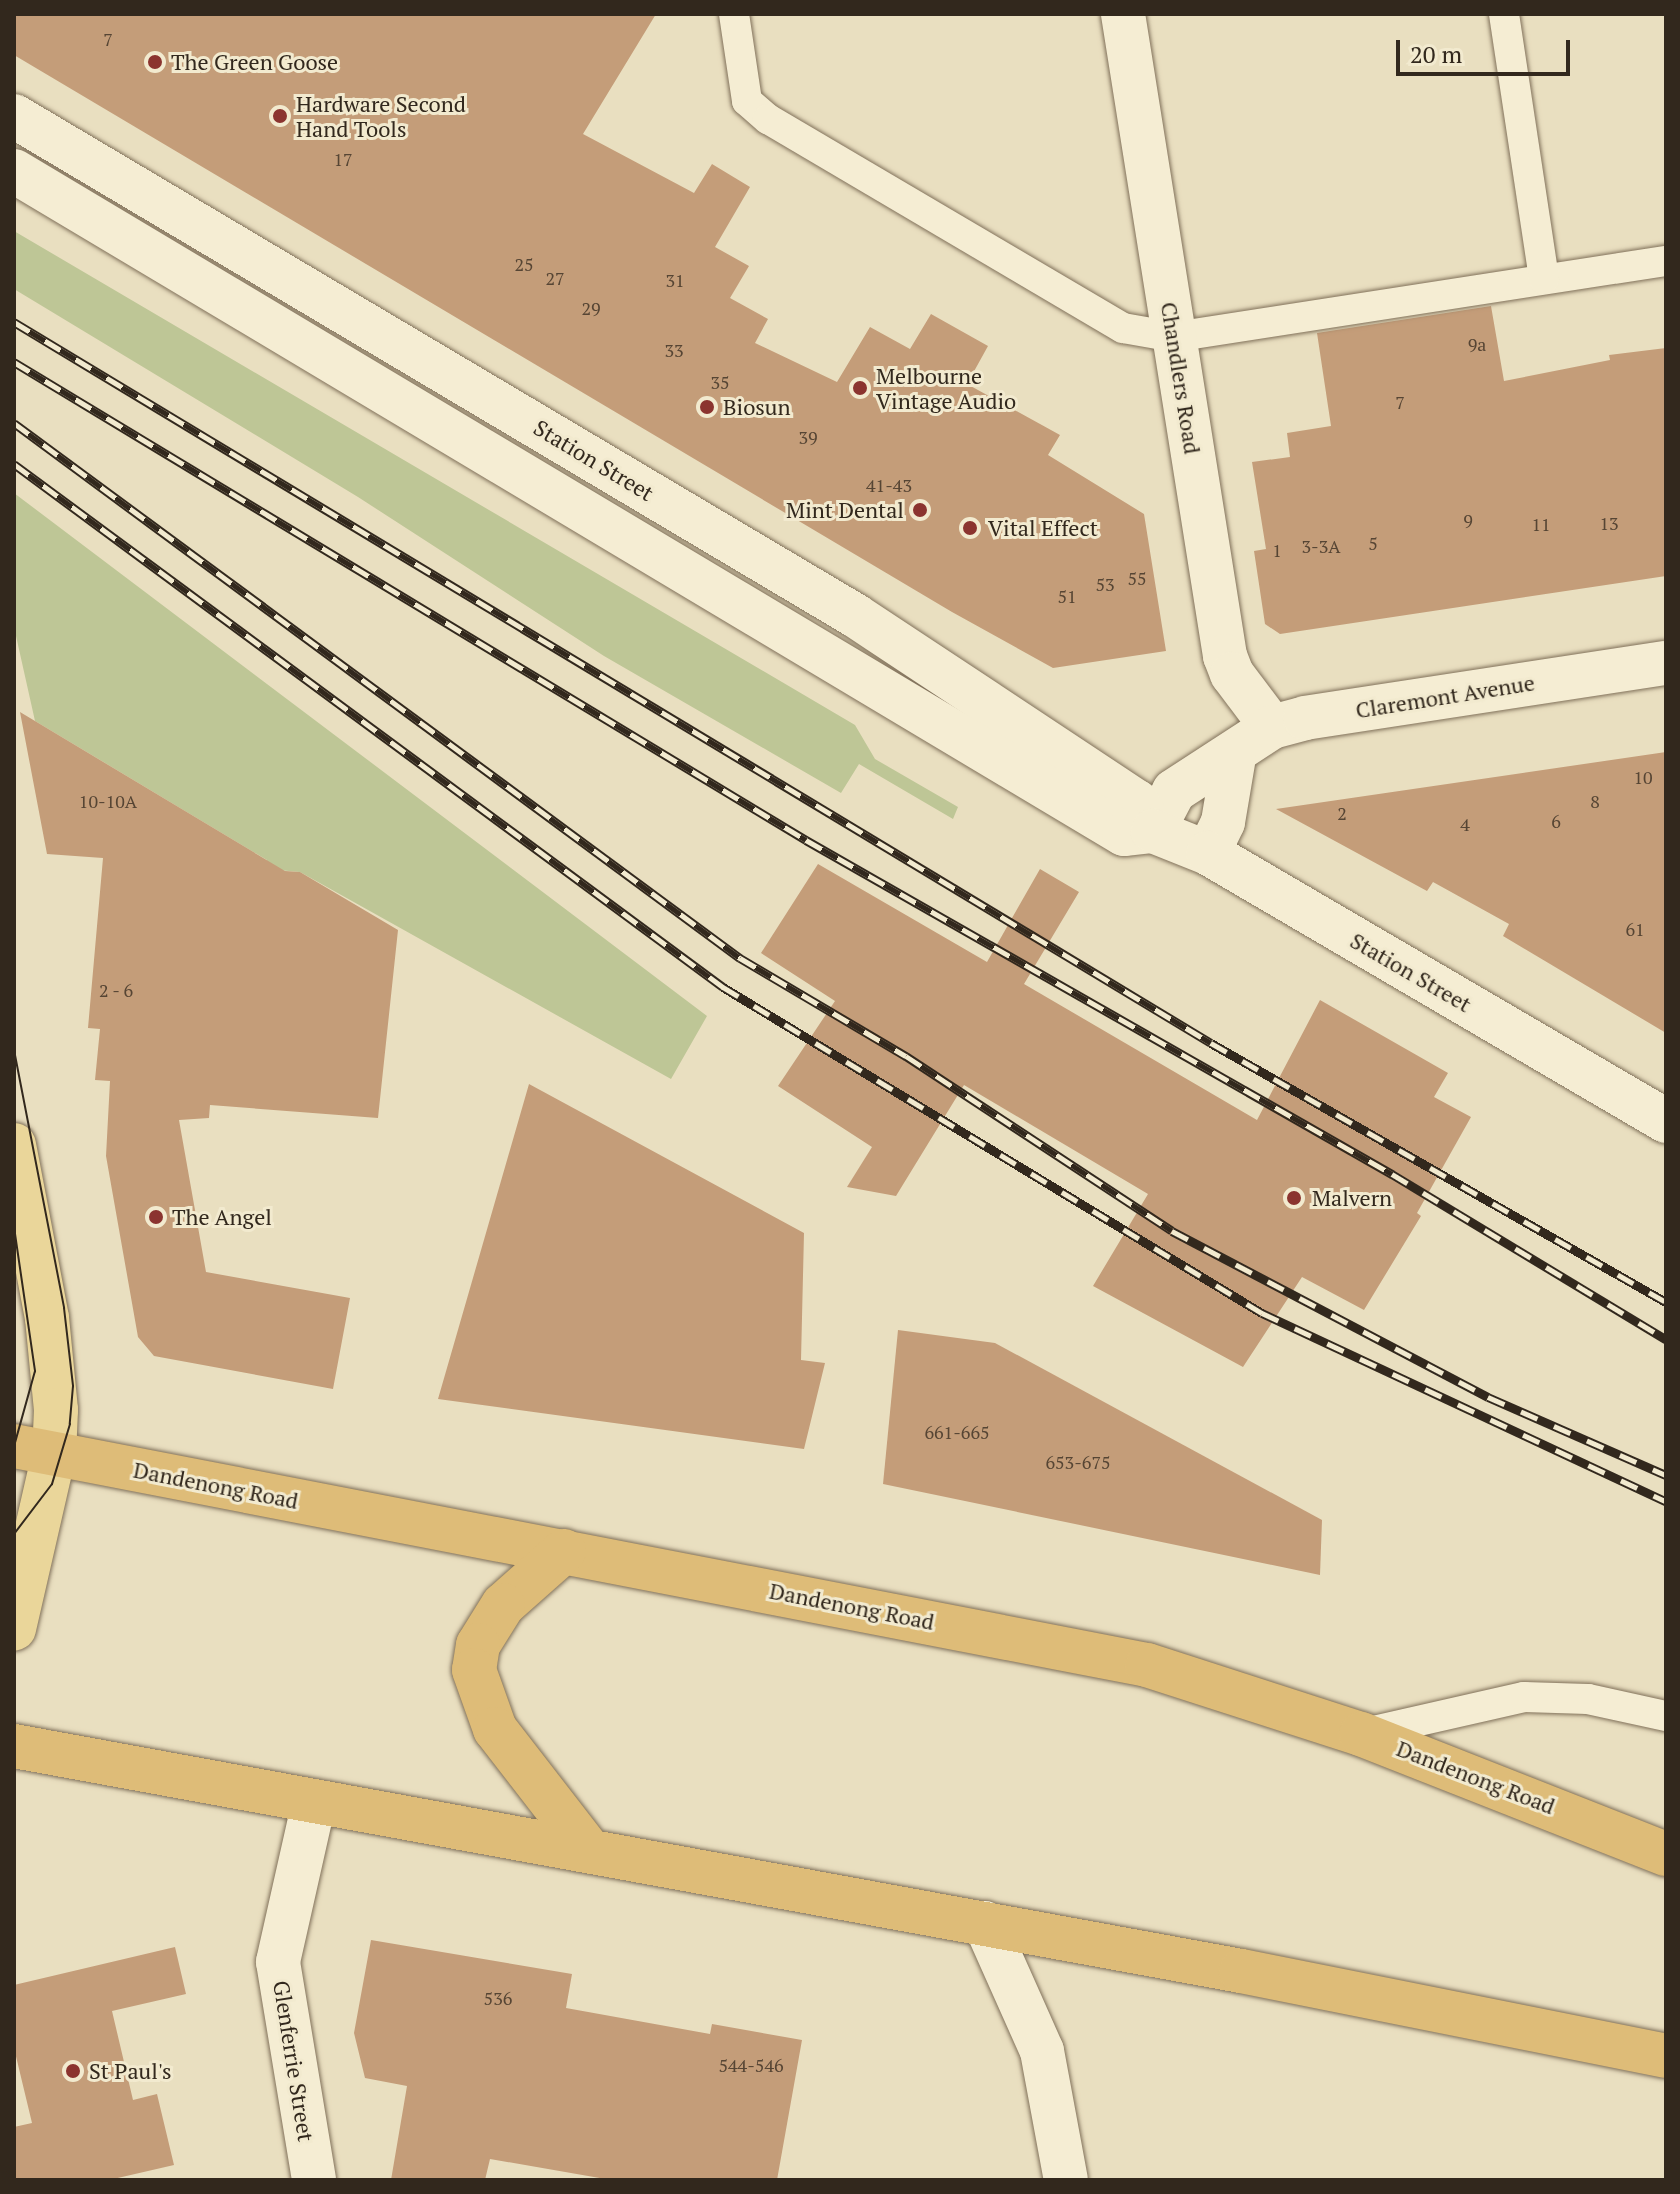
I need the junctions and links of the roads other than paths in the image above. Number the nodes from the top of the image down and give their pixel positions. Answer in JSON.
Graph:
{"nodes":[{"id":1,"x":734,"y":14,"type":"edge"},
{"id":2,"x":1123,"y":14,"type":"edge"},
{"id":3,"x":1504,"y":14,"type":"edge"},
{"id":4,"x":14,"y":116,"type":"edge"},
{"id":5,"x":14,"y":171,"type":"edge"},
{"id":6,"x":1666,"y":261,"type":"edge"},
{"id":7,"x":1544,"y":279,"type":"junction"},
{"id":8,"x":1174,"y":337,"type":"junction"},
{"id":9,"x":404,"y":347,"type":"junction"},
{"id":10,"x":380,"y":391,"type":"junction"},
{"id":11,"x":1666,"y":663,"type":"edge"},
{"id":12,"x":1272,"y":727,"type":"junction"},
{"id":13,"x":1234,"y":757,"type":"junction"},
{"id":14,"x":1153,"y":831,"type":"junction"},
{"id":15,"x":1208,"y":853,"type":"junction"},
{"id":16,"x":1666,"y":1121,"type":"edge"},
{"id":17,"x":14,"y":1145,"type":"edge"},
{"id":18,"x":34,"y":1450,"type":"edge"},
{"id":19,"x":564,"y":1551,"type":"junction"},
{"id":20,"x":14,"y":1628,"type":"edge"},
{"id":21,"x":1666,"y":1716,"type":"edge"},
{"id":22,"x":1361,"y":1734,"type":"junction"},
{"id":23,"x":14,"y":1746,"type":"edge"},
{"id":24,"x":314,"y":1802,"type":"junction"},
{"id":25,"x":589,"y":1850,"type":"junction"},
{"id":26,"x":1666,"y":1854,"type":"edge"},
{"id":27,"x":985,"y":1923,"type":"junction"},
{"id":28,"x":1666,"y":2056,"type":"edge"},
{"id":29,"x":1065,"y":2178,"type":"edge"},
{"id":30,"x":314,"y":2180,"type":"edge"}],
"edges":[{"from":1,"to":8,"type":"lane"},
{"from":2,"to":8,"type":"street","name":"Chandlers Road"},
{"from":3,"to":7,"type":"lane"},
{"from":4,"to":9,"type":"street","name":"Station Street"},
{"from":5,"to":10,"type":"street","name":"Station Street"},
{"from":6,"to":7,"type":"lane"},
{"from":7,"to":8,"type":"lane"},
{"from":8,"to":12,"type":"street","name":"Chandlers Road"},
{"from":9,"to":10,"type":"street"},
{"from":9,"to":14,"type":"street","name":"Station Street"},
{"from":10,"to":14,"type":"street","name":"Station Street"},
{"from":11,"to":12,"type":"street","name":"Claremont Avenue"},
{"from":12,"to":13,"type":"street","name":"Claremont Avenue"},
{"from":13,"to":14,"type":"street","name":"Claremont Avenue"},
{"from":13,"to":15,"type":"street"},
{"from":14,"to":15,"type":"street","name":"Station Street"},
{"from":15,"to":16,"type":"street","name":"Station Street"},
{"from":17,"to":18,"type":"main road"},
{"from":18,"to":19,"type":"highway","name":"Dandenong Road"},
{"from":18,"to":20,"type":"main road"},
{"from":19,"to":22,"type":"highway","name":"Dandenong Road"},
{"from":19,"to":25,"type":"highway"},
{"from":21,"to":22,"type":"lane"},
{"from":22,"to":26,"type":"highway","name":"Dandenong Road"},
{"from":23,"to":24,"type":"highway"},
{"from":24,"to":25,"type":"highway"},
{"from":24,"to":30,"type":"street","name":"Glenferrie Street"},
{"from":25,"to":27,"type":"highway"},
{"from":27,"to":28,"type":"highway"},
{"from":27,"to":29,"type":"street"}]}
